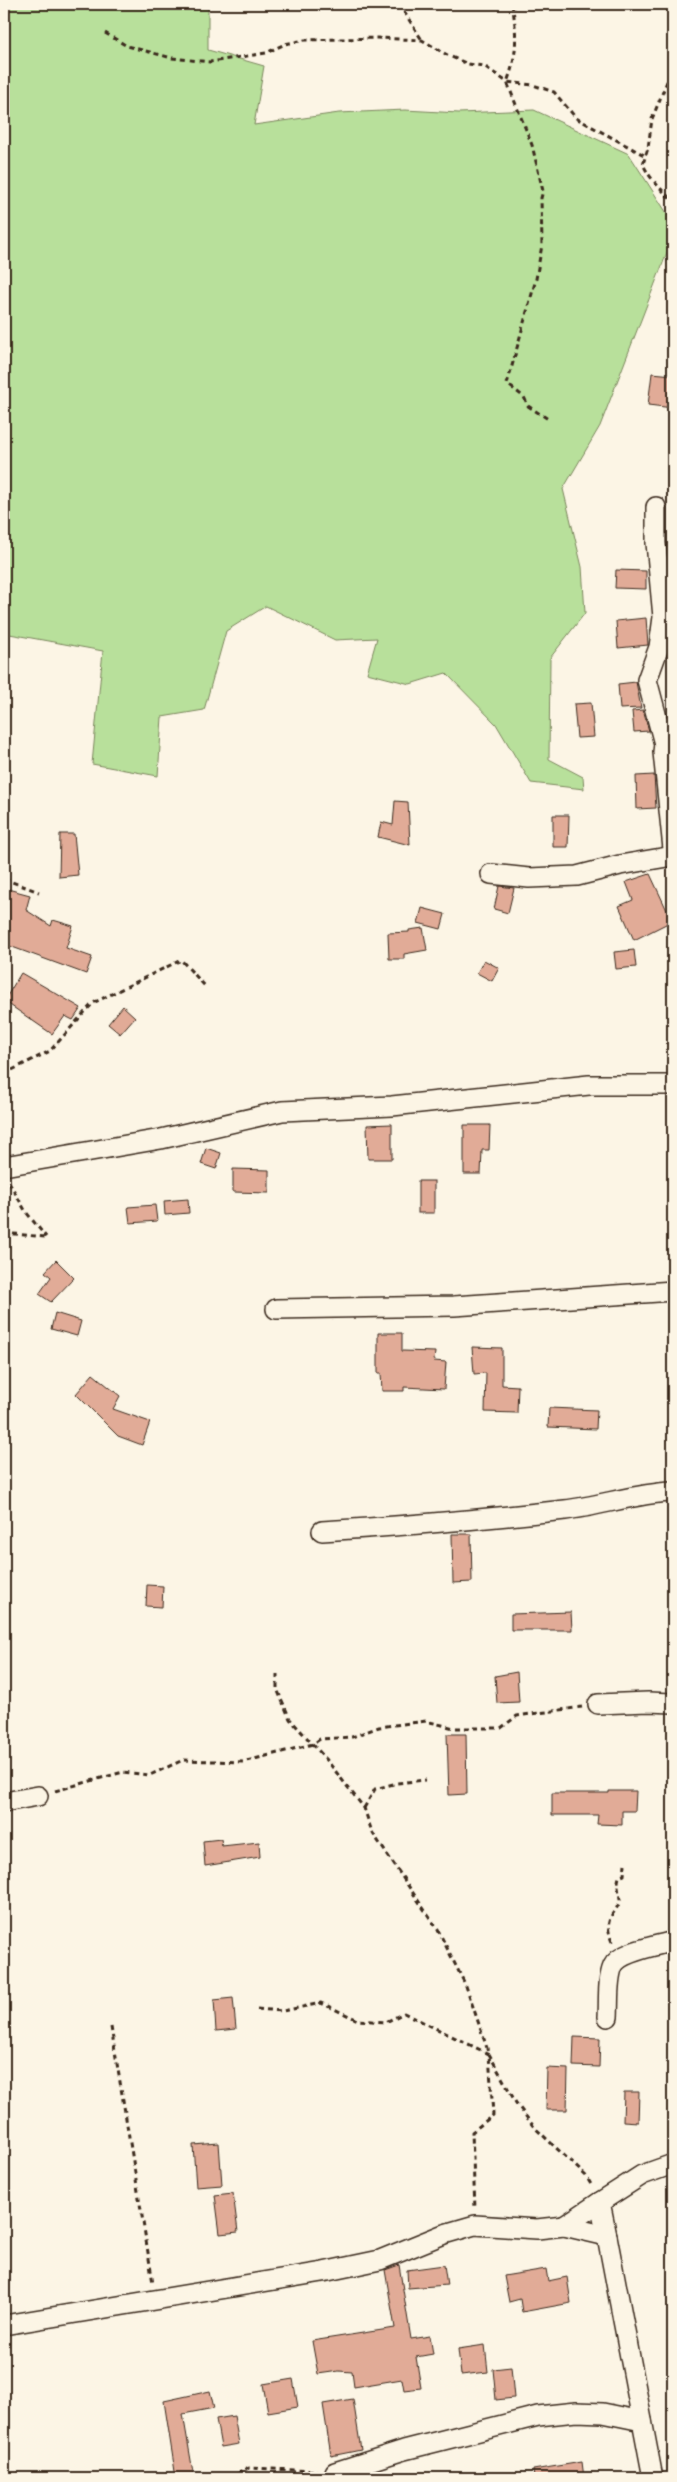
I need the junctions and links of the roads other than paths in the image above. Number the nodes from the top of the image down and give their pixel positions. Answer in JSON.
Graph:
{"nodes":[{"id":1,"x":656,"y":507,"type":"dead end"},
{"id":2,"x":673,"y":724,"type":"edge"},
{"id":3,"x":664,"y":744,"type":"junction"},
{"id":4,"x":673,"y":849,"type":"edge"},
{"id":5,"x":673,"y":856,"type":"edge"},
{"id":6,"x":491,"y":874,"type":"dead end"},
{"id":7,"x":673,"y":1084,"type":"edge"},
{"id":8,"x":4,"y":1166,"type":"edge"},
{"id":9,"x":673,"y":1291,"type":"edge"},
{"id":10,"x":276,"y":1308,"type":"dead end"},
{"id":11,"x":673,"y":1492,"type":"edge"},
{"id":12,"x":322,"y":1531,"type":"dead end"},
{"id":13,"x":673,"y":1703,"type":"edge"},
{"id":14,"x":598,"y":1704,"type":"road end"},
{"id":15,"x":38,"y":1796,"type":"road end"},
{"id":16,"x":4,"y":1802,"type":"edge"},
{"id":17,"x":673,"y":1941,"type":"edge"},
{"id":18,"x":608,"y":2017,"type":"dead end"},
{"id":19,"x":673,"y":2164,"type":"edge"},
{"id":20,"x":600,"y":2202,"type":"junction"},
{"id":21,"x":564,"y":2226,"type":"junction"},
{"id":22,"x":606,"y":2236,"type":"junction"},
{"id":23,"x":4,"y":2325,"type":"edge"},
{"id":24,"x":642,"y":2421,"type":"junction"},
{"id":25,"x":335,"y":2472,"type":"road end"},
{"id":26,"x":653,"y":2478,"type":"edge"}],
"edges":[{"from":1,"to":3,"type":"street"},
{"from":2,"to":3,"type":"street"},
{"from":3,"to":4,"type":"street"},
{"from":5,"to":6,"type":"street"},
{"from":7,"to":8,"type":"street"},
{"from":9,"to":10,"type":"street"},
{"from":11,"to":12,"type":"street"},
{"from":13,"to":14,"type":"street"},
{"from":15,"to":16,"type":"street"},
{"from":17,"to":18,"type":"street"},
{"from":19,"to":20,"type":"street"},
{"from":20,"to":21,"type":"street"},
{"from":20,"to":22,"type":"street"},
{"from":21,"to":22,"type":"street"},
{"from":21,"to":23,"type":"street"},
{"from":22,"to":24,"type":"street"},
{"from":24,"to":25,"type":"street"},
{"from":24,"to":26,"type":"street"}]}
